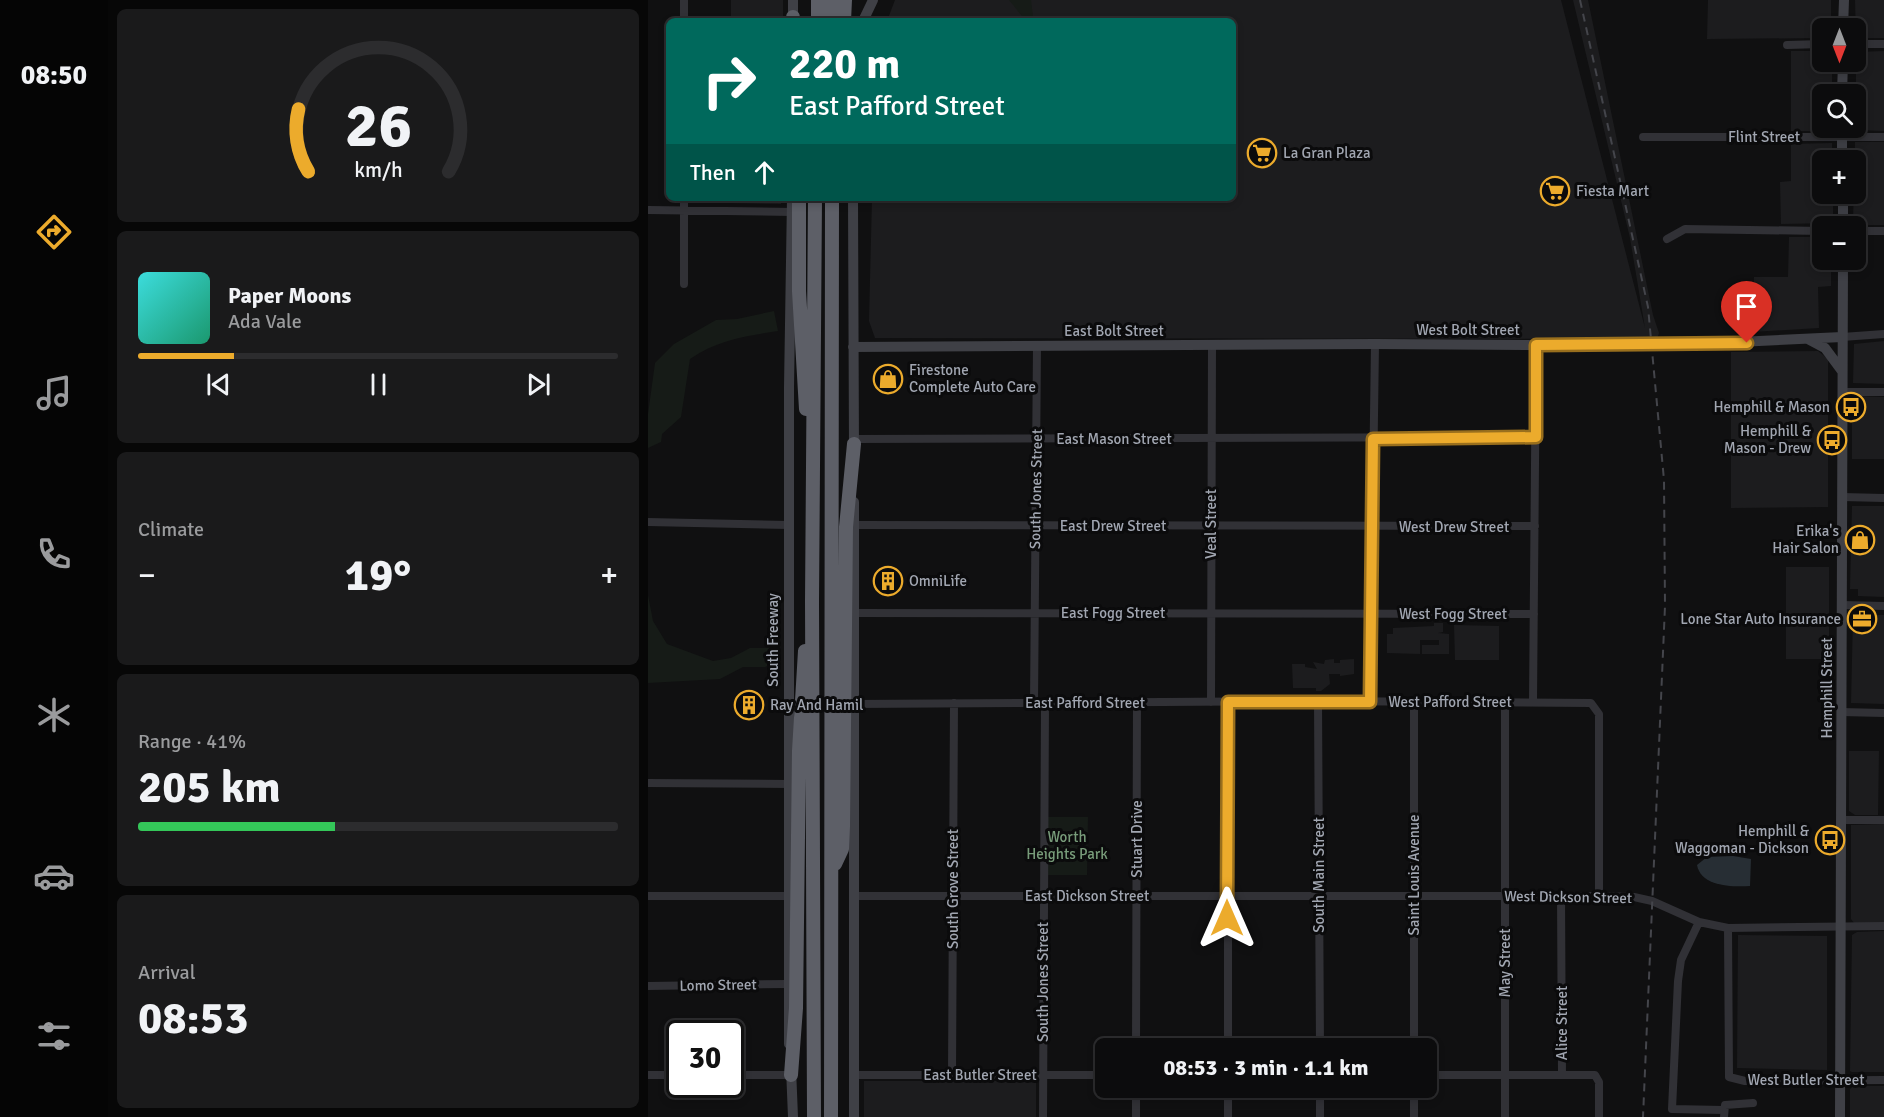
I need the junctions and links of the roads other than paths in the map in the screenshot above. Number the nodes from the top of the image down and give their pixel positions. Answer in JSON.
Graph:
{"nodes":[{"id":1,"x":684,"y":0,"type":"edge"},
{"id":2,"x":793,"y":0,"type":"edge"},
{"id":3,"x":818,"y":0,"type":"edge"},
{"id":4,"x":831,"y":0,"type":"edge"},
{"id":5,"x":845,"y":0,"type":"edge"},
{"id":6,"x":873,"y":0,"type":"edge"},
{"id":7,"x":1844,"y":0,"type":"edge"},
{"id":8,"x":684,"y":18,"type":"edge"},
{"id":9,"x":793,"y":18,"type":"edge"},
{"id":10,"x":818,"y":18,"type":"edge"},
{"id":11,"x":831,"y":18,"type":"edge"},
{"id":12,"x":844,"y":18,"type":"edge"},
{"id":13,"x":864,"y":18,"type":"edge"},
{"id":14,"x":1843,"y":18,"type":"edge"},
{"id":15,"x":1812,"y":44,"type":"edge"},
{"id":16,"x":1866,"y":44,"type":"edge"},
{"id":17,"x":1884,"y":44,"type":"edge"},
{"id":18,"x":1786,"y":45,"type":"dead end"},
{"id":19,"x":1812,"y":133,"type":"edge"},
{"id":20,"x":1866,"y":135,"type":"edge"},
{"id":21,"x":1643,"y":137,"type":"dead end"},
{"id":22,"x":1884,"y":137,"type":"edge"},
{"id":23,"x":684,"y":201,"type":"edge"},
{"id":24,"x":792,"y":201,"type":"edge"},
{"id":25,"x":799,"y":201,"type":"edge"},
{"id":26,"x":815,"y":201,"type":"edge"},
{"id":27,"x":831,"y":201,"type":"edge"},
{"id":28,"x":853,"y":201,"type":"edge"},
{"id":29,"x":648,"y":210,"type":"edge"},
{"id":30,"x":684,"y":211,"type":"junction"},
{"id":31,"x":792,"y":212,"type":"junction"},
{"id":32,"x":1812,"y":231,"type":"edge"},
{"id":33,"x":1866,"y":231,"type":"edge"},
{"id":34,"x":1884,"y":231,"type":"edge"},
{"id":35,"x":1667,"y":238,"type":"dead end"},
{"id":36,"x":1843,"y":270,"type":"edge"},
{"id":37,"x":684,"y":284,"type":"dead end"},
{"id":38,"x":1884,"y":334,"type":"edge"},
{"id":39,"x":1842,"y":337,"type":"junction"},
{"id":40,"x":1808,"y":339,"type":"junction"},
{"id":41,"x":1375,"y":344,"type":"junction"},
{"id":42,"x":1536,"y":345,"type":"junction"},
{"id":43,"x":1037,"y":346,"type":"junction"},
{"id":44,"x":1212,"y":346,"type":"junction"},
{"id":45,"x":853,"y":347,"type":"junction"},
{"id":46,"x":1842,"y":371,"type":"junction"},
{"id":47,"x":1842,"y":392,"type":"junction"},
{"id":48,"x":1884,"y":392,"type":"edge"},
{"id":49,"x":1536,"y":437,"type":"junction"},
{"id":50,"x":1036,"y":439,"type":"junction"},
{"id":51,"x":1212,"y":439,"type":"junction"},
{"id":52,"x":1373,"y":439,"type":"junction"},
{"id":53,"x":854,"y":441,"type":"junction"},
{"id":54,"x":813,"y":493,"type":"junction"},
{"id":55,"x":1842,"y":497,"type":"junction"},
{"id":56,"x":1884,"y":498,"type":"edge"},
{"id":57,"x":648,"y":522,"type":"edge"},
{"id":58,"x":789,"y":525,"type":"junction"},
{"id":59,"x":854,"y":525,"type":"junction"},
{"id":60,"x":1035,"y":526,"type":"junction"},
{"id":61,"x":1535,"y":526,"type":"junction"},
{"id":62,"x":1211,"y":527,"type":"junction"},
{"id":63,"x":1372,"y":527,"type":"junction"},
{"id":64,"x":812,"y":602,"type":"junction"},
{"id":65,"x":1842,"y":605,"type":"junction"},
{"id":66,"x":1884,"y":606,"type":"edge"},
{"id":67,"x":854,"y":613,"type":"junction"},
{"id":68,"x":1035,"y":613,"type":"junction"},
{"id":69,"x":1211,"y":614,"type":"junction"},
{"id":70,"x":1371,"y":614,"type":"junction"},
{"id":71,"x":1534,"y":614,"type":"junction"},
{"id":72,"x":1318,"y":701,"type":"junction"},
{"id":73,"x":1137,"y":702,"type":"junction"},
{"id":74,"x":1211,"y":702,"type":"junction"},
{"id":75,"x":1228,"y":702,"type":"junction"},
{"id":76,"x":1370,"y":702,"type":"junction"},
{"id":77,"x":1414,"y":702,"type":"junction"},
{"id":78,"x":1505,"y":702,"type":"junction"},
{"id":79,"x":1533,"y":702,"type":"junction"},
{"id":80,"x":1034,"y":703,"type":"junction"},
{"id":81,"x":1045,"y":703,"type":"junction"},
{"id":82,"x":853,"y":704,"type":"junction"},
{"id":83,"x":954,"y":704,"type":"junction"},
{"id":84,"x":1841,"y":712,"type":"junction"},
{"id":85,"x":1884,"y":713,"type":"edge"},
{"id":86,"x":648,"y":783,"type":"edge"},
{"id":87,"x":790,"y":784,"type":"junction"},
{"id":88,"x":1841,"y":820,"type":"junction"},
{"id":89,"x":1884,"y":820,"type":"edge"},
{"id":90,"x":832,"y":868,"type":"junction"},
{"id":91,"x":1561,"y":895,"type":"junction"},
{"id":92,"x":648,"y":896,"type":"edge"},
{"id":93,"x":788,"y":896,"type":"junction"},
{"id":94,"x":856,"y":896,"type":"junction"},
{"id":95,"x":953,"y":896,"type":"junction"},
{"id":96,"x":1044,"y":896,"type":"junction"},
{"id":97,"x":1137,"y":896,"type":"junction"},
{"id":98,"x":1227,"y":896,"type":"junction"},
{"id":99,"x":1505,"y":896,"type":"junction"},
{"id":100,"x":1599,"y":896,"type":"junction"},
{"id":101,"x":1319,"y":897,"type":"junction"},
{"id":102,"x":1414,"y":898,"type":"junction"},
{"id":103,"x":1699,"y":922,"type":"junction"},
{"id":104,"x":1840,"y":926,"type":"junction"},
{"id":105,"x":1884,"y":926,"type":"edge"},
{"id":106,"x":1728,"y":928,"type":"junction"},
{"id":107,"x":787,"y":984,"type":"junction"},
{"id":108,"x":648,"y":986,"type":"edge"},
{"id":109,"x":1136,"y":1038,"type":"edge"},
{"id":110,"x":1228,"y":1038,"type":"edge"},
{"id":111,"x":1320,"y":1038,"type":"edge"},
{"id":112,"x":1414,"y":1038,"type":"edge"},
{"id":113,"x":648,"y":1075,"type":"edge"},
{"id":114,"x":666,"y":1075,"type":"edge"},
{"id":115,"x":744,"y":1075,"type":"edge"},
{"id":116,"x":791,"y":1075,"type":"junction"},
{"id":117,"x":854,"y":1075,"type":"junction"},
{"id":118,"x":952,"y":1075,"type":"junction"},
{"id":119,"x":1043,"y":1075,"type":"junction"},
{"id":120,"x":1095,"y":1075,"type":"edge"},
{"id":121,"x":1437,"y":1075,"type":"edge"},
{"id":122,"x":1505,"y":1075,"type":"junction"},
{"id":123,"x":1562,"y":1075,"type":"junction"},
{"id":124,"x":1840,"y":1080,"type":"junction"},
{"id":125,"x":1884,"y":1080,"type":"edge"},
{"id":126,"x":1136,"y":1098,"type":"edge"},
{"id":127,"x":1228,"y":1098,"type":"edge"},
{"id":128,"x":1320,"y":1098,"type":"edge"},
{"id":129,"x":1414,"y":1098,"type":"edge"},
{"id":130,"x":1754,"y":1102,"type":"dead end"},
{"id":131,"x":1724,"y":1114,"type":"edge"},
{"id":132,"x":793,"y":1117,"type":"edge"},
{"id":133,"x":814,"y":1117,"type":"edge"},
{"id":134,"x":831,"y":1117,"type":"edge"},
{"id":135,"x":854,"y":1117,"type":"edge"},
{"id":136,"x":1043,"y":1117,"type":"edge"},
{"id":137,"x":1136,"y":1117,"type":"edge"},
{"id":138,"x":1228,"y":1117,"type":"edge"},
{"id":139,"x":1320,"y":1117,"type":"edge"},
{"id":140,"x":1414,"y":1117,"type":"edge"},
{"id":141,"x":1505,"y":1117,"type":"edge"},
{"id":142,"x":1599,"y":1117,"type":"edge"},
{"id":143,"x":1840,"y":1117,"type":"edge"}],
"edges":[{"from":1,"to":8,"type":"street"},
{"from":2,"to":9,"type":"main road"},
{"from":3,"to":10,"type":"highway"},
{"from":4,"to":11,"type":"highway"},
{"from":5,"to":12,"type":"highway"},
{"from":6,"to":13,"type":"main road"},
{"from":7,"to":14,"type":"main road"},
{"from":15,"to":18,"type":"street"},
{"from":16,"to":17,"type":"street"},
{"from":19,"to":21,"type":"street","name":"Flint Street"},
{"from":20,"to":22,"type":"street","name":"Flint Street"},
{"from":23,"to":30,"type":"street"},
{"from":24,"to":31,"type":"main road","name":"South Freeway"},
{"from":25,"to":54,"type":"highway"},
{"from":26,"to":54,"type":"highway"},
{"from":27,"to":90,"type":"highway"},
{"from":28,"to":45,"type":"main road"},
{"from":29,"to":30,"type":"street"},
{"from":30,"to":31,"type":"street"},
{"from":30,"to":37,"type":"street"},
{"from":31,"to":58,"type":"main road","name":"South Freeway"},
{"from":32,"to":35,"type":"street"},
{"from":33,"to":34,"type":"street"},
{"from":36,"to":39,"type":"main road","name":"Hemphill Street"},
{"from":38,"to":39,"type":"street","name":"West Bolt Street"},
{"from":39,"to":40,"type":"main road","name":"West Bolt Street"},
{"from":39,"to":46,"type":"main road","name":"Hemphill Street"},
{"from":40,"to":42,"type":"main road","name":"West Bolt Street"},
{"from":40,"to":46,"type":"main road"},
{"from":41,"to":42,"type":"main road","name":"West Bolt Street"},
{"from":41,"to":44,"type":"main road","name":"East Bolt Street"},
{"from":41,"to":52,"type":"street"},
{"from":42,"to":49,"type":"street"},
{"from":43,"to":44,"type":"main road","name":"East Bolt Street"},
{"from":43,"to":45,"type":"main road","name":"East Bolt Street"},
{"from":43,"to":50,"type":"street","name":"South Jones Street"},
{"from":44,"to":51,"type":"street","name":"Veal Street"},
{"from":45,"to":53,"type":"main road"},
{"from":46,"to":47,"type":"main road","name":"Hemphill Street"},
{"from":47,"to":48,"type":"street"},
{"from":47,"to":55,"type":"main road","name":"Hemphill Street"},
{"from":49,"to":52,"type":"street","name":"East Mason Street"},
{"from":49,"to":61,"type":"street"},
{"from":50,"to":51,"type":"street","name":"East Mason Street"},
{"from":50,"to":53,"type":"street","name":"East Mason Street"},
{"from":50,"to":60,"type":"street","name":"South Jones Street"},
{"from":51,"to":52,"type":"street","name":"East Mason Street"},
{"from":51,"to":62,"type":"street","name":"Veal Street"},
{"from":52,"to":63,"type":"street"},
{"from":53,"to":59,"type":"main road"},
{"from":53,"to":90,"type":"highway"},
{"from":54,"to":64,"type":"highway"},
{"from":55,"to":56,"type":"street"},
{"from":55,"to":65,"type":"main road","name":"Hemphill Street"},
{"from":57,"to":58,"type":"street"},
{"from":58,"to":87,"type":"main road","name":"South Freeway"},
{"from":59,"to":60,"type":"street","name":"East Drew Street"},
{"from":59,"to":67,"type":"main road"},
{"from":60,"to":62,"type":"street","name":"East Drew Street"},
{"from":60,"to":68,"type":"street","name":"South Jones Street"},
{"from":61,"to":63,"type":"street","name":"West Drew Street"},
{"from":61,"to":71,"type":"street"},
{"from":62,"to":63,"type":"street","name":"East Drew Street"},
{"from":62,"to":69,"type":"street","name":"Veal Street"},
{"from":63,"to":70,"type":"street"},
{"from":64,"to":116,"type":"highway"},
{"from":64,"to":133,"type":"highway"},
{"from":65,"to":66,"type":"street"},
{"from":65,"to":84,"type":"main road","name":"Hemphill Street"},
{"from":67,"to":68,"type":"street","name":"East Fogg Street"},
{"from":67,"to":82,"type":"main road"},
{"from":68,"to":69,"type":"street","name":"East Fogg Street"},
{"from":68,"to":80,"type":"street","name":"South Jones Street"},
{"from":69,"to":70,"type":"street","name":"East Fogg Street"},
{"from":69,"to":74,"type":"street","name":"Veal Street"},
{"from":70,"to":71,"type":"street","name":"West Fogg Street"},
{"from":70,"to":76,"type":"street"},
{"from":71,"to":79,"type":"street"},
{"from":72,"to":75,"type":"street","name":"East Pafford Street"},
{"from":72,"to":76,"type":"street","name":"West Pafford Street"},
{"from":72,"to":101,"type":"street","name":"South Main Street"},
{"from":73,"to":74,"type":"street","name":"East Pafford Street"},
{"from":73,"to":81,"type":"street","name":"East Pafford Street"},
{"from":73,"to":97,"type":"street","name":"Stuart Drive"},
{"from":74,"to":75,"type":"street","name":"East Pafford Street"},
{"from":75,"to":98,"type":"street"},
{"from":76,"to":77,"type":"street","name":"West Pafford Street"},
{"from":77,"to":78,"type":"street","name":"West Pafford Street"},
{"from":77,"to":102,"type":"street","name":"Saint Louis Avenue"},
{"from":78,"to":79,"type":"street","name":"West Pafford Street"},
{"from":78,"to":99,"type":"street","name":"May Street"},
{"from":79,"to":100,"type":"street","name":"West Pafford Street"},
{"from":80,"to":81,"type":"street","name":"East Pafford Street"},
{"from":80,"to":83,"type":"street","name":"East Pafford Street"},
{"from":81,"to":96,"type":"street","name":"South Jones Street"},
{"from":82,"to":83,"type":"street","name":"East Pafford Street"},
{"from":82,"to":94,"type":"main road"},
{"from":83,"to":95,"type":"street","name":"South Grove Street"},
{"from":84,"to":85,"type":"street"},
{"from":84,"to":88,"type":"main road","name":"Hemphill Street"},
{"from":86,"to":87,"type":"street"},
{"from":87,"to":93,"type":"main road","name":"South Freeway"},
{"from":88,"to":89,"type":"street"},
{"from":88,"to":104,"type":"main road","name":"Hemphill Street"},
{"from":90,"to":134,"type":"highway"},
{"from":91,"to":99,"type":"street","name":"West Dickson Street"},
{"from":91,"to":100,"type":"street","name":"West Dickson Street"},
{"from":91,"to":123,"type":"street","name":"Alice Street"},
{"from":92,"to":93,"type":"street"},
{"from":93,"to":107,"type":"main road","name":"South Freeway"},
{"from":94,"to":95,"type":"street","name":"East Dickson Street"},
{"from":94,"to":117,"type":"main road"},
{"from":95,"to":96,"type":"street","name":"East Dickson Street"},
{"from":95,"to":118,"type":"street","name":"South Grove Street"},
{"from":96,"to":97,"type":"street","name":"East Dickson Street"},
{"from":96,"to":119,"type":"street","name":"South Jones Street"},
{"from":97,"to":98,"type":"street","name":"East Dickson Street"},
{"from":97,"to":109,"type":"street","name":"Stuart Drive"},
{"from":98,"to":101,"type":"street","name":"East Dickson Street"},
{"from":98,"to":110,"type":"street"},
{"from":99,"to":102,"type":"street","name":"West Dickson Street"},
{"from":99,"to":122,"type":"street","name":"May Street"},
{"from":100,"to":103,"type":"street","name":"West Dickson Street"},
{"from":101,"to":102,"type":"street","name":"West Dickson Street"},
{"from":101,"to":111,"type":"street","name":"South Main Street"},
{"from":102,"to":112,"type":"street","name":"Saint Louis Avenue"},
{"from":103,"to":106,"type":"street","name":"West Dickson Street"},
{"from":103,"to":131,"type":"street"},
{"from":104,"to":105,"type":"street","name":"West Dickson Street"},
{"from":104,"to":106,"type":"street","name":"West Dickson Street"},
{"from":104,"to":124,"type":"main road","name":"Hemphill Street"},
{"from":106,"to":124,"type":"street","name":"West Butler Street"},
{"from":107,"to":108,"type":"street","name":"Lomo Street"},
{"from":107,"to":116,"type":"main road","name":"South Freeway"},
{"from":113,"to":114,"type":"street"},
{"from":115,"to":116,"type":"street"},
{"from":116,"to":132,"type":"main road","name":"South Freeway"},
{"from":117,"to":118,"type":"street","name":"East Butler Street"},
{"from":117,"to":135,"type":"main road"},
{"from":118,"to":119,"type":"street","name":"East Butler Street"},
{"from":119,"to":120,"type":"street","name":"East Butler Street"},
{"from":119,"to":136,"type":"street","name":"South Jones Street"},
{"from":121,"to":122,"type":"street"},
{"from":122,"to":123,"type":"street"},
{"from":122,"to":141,"type":"street","name":"May Street"},
{"from":123,"to":142,"type":"street","name":"Alice Street"},
{"from":124,"to":125,"type":"street","name":"West Butler Street"},
{"from":124,"to":143,"type":"main road","name":"Hemphill Street"},
{"from":126,"to":137,"type":"street"},
{"from":127,"to":138,"type":"street"},
{"from":128,"to":139,"type":"street"},
{"from":129,"to":140,"type":"street"},
{"from":130,"to":131,"type":"street"}]}
